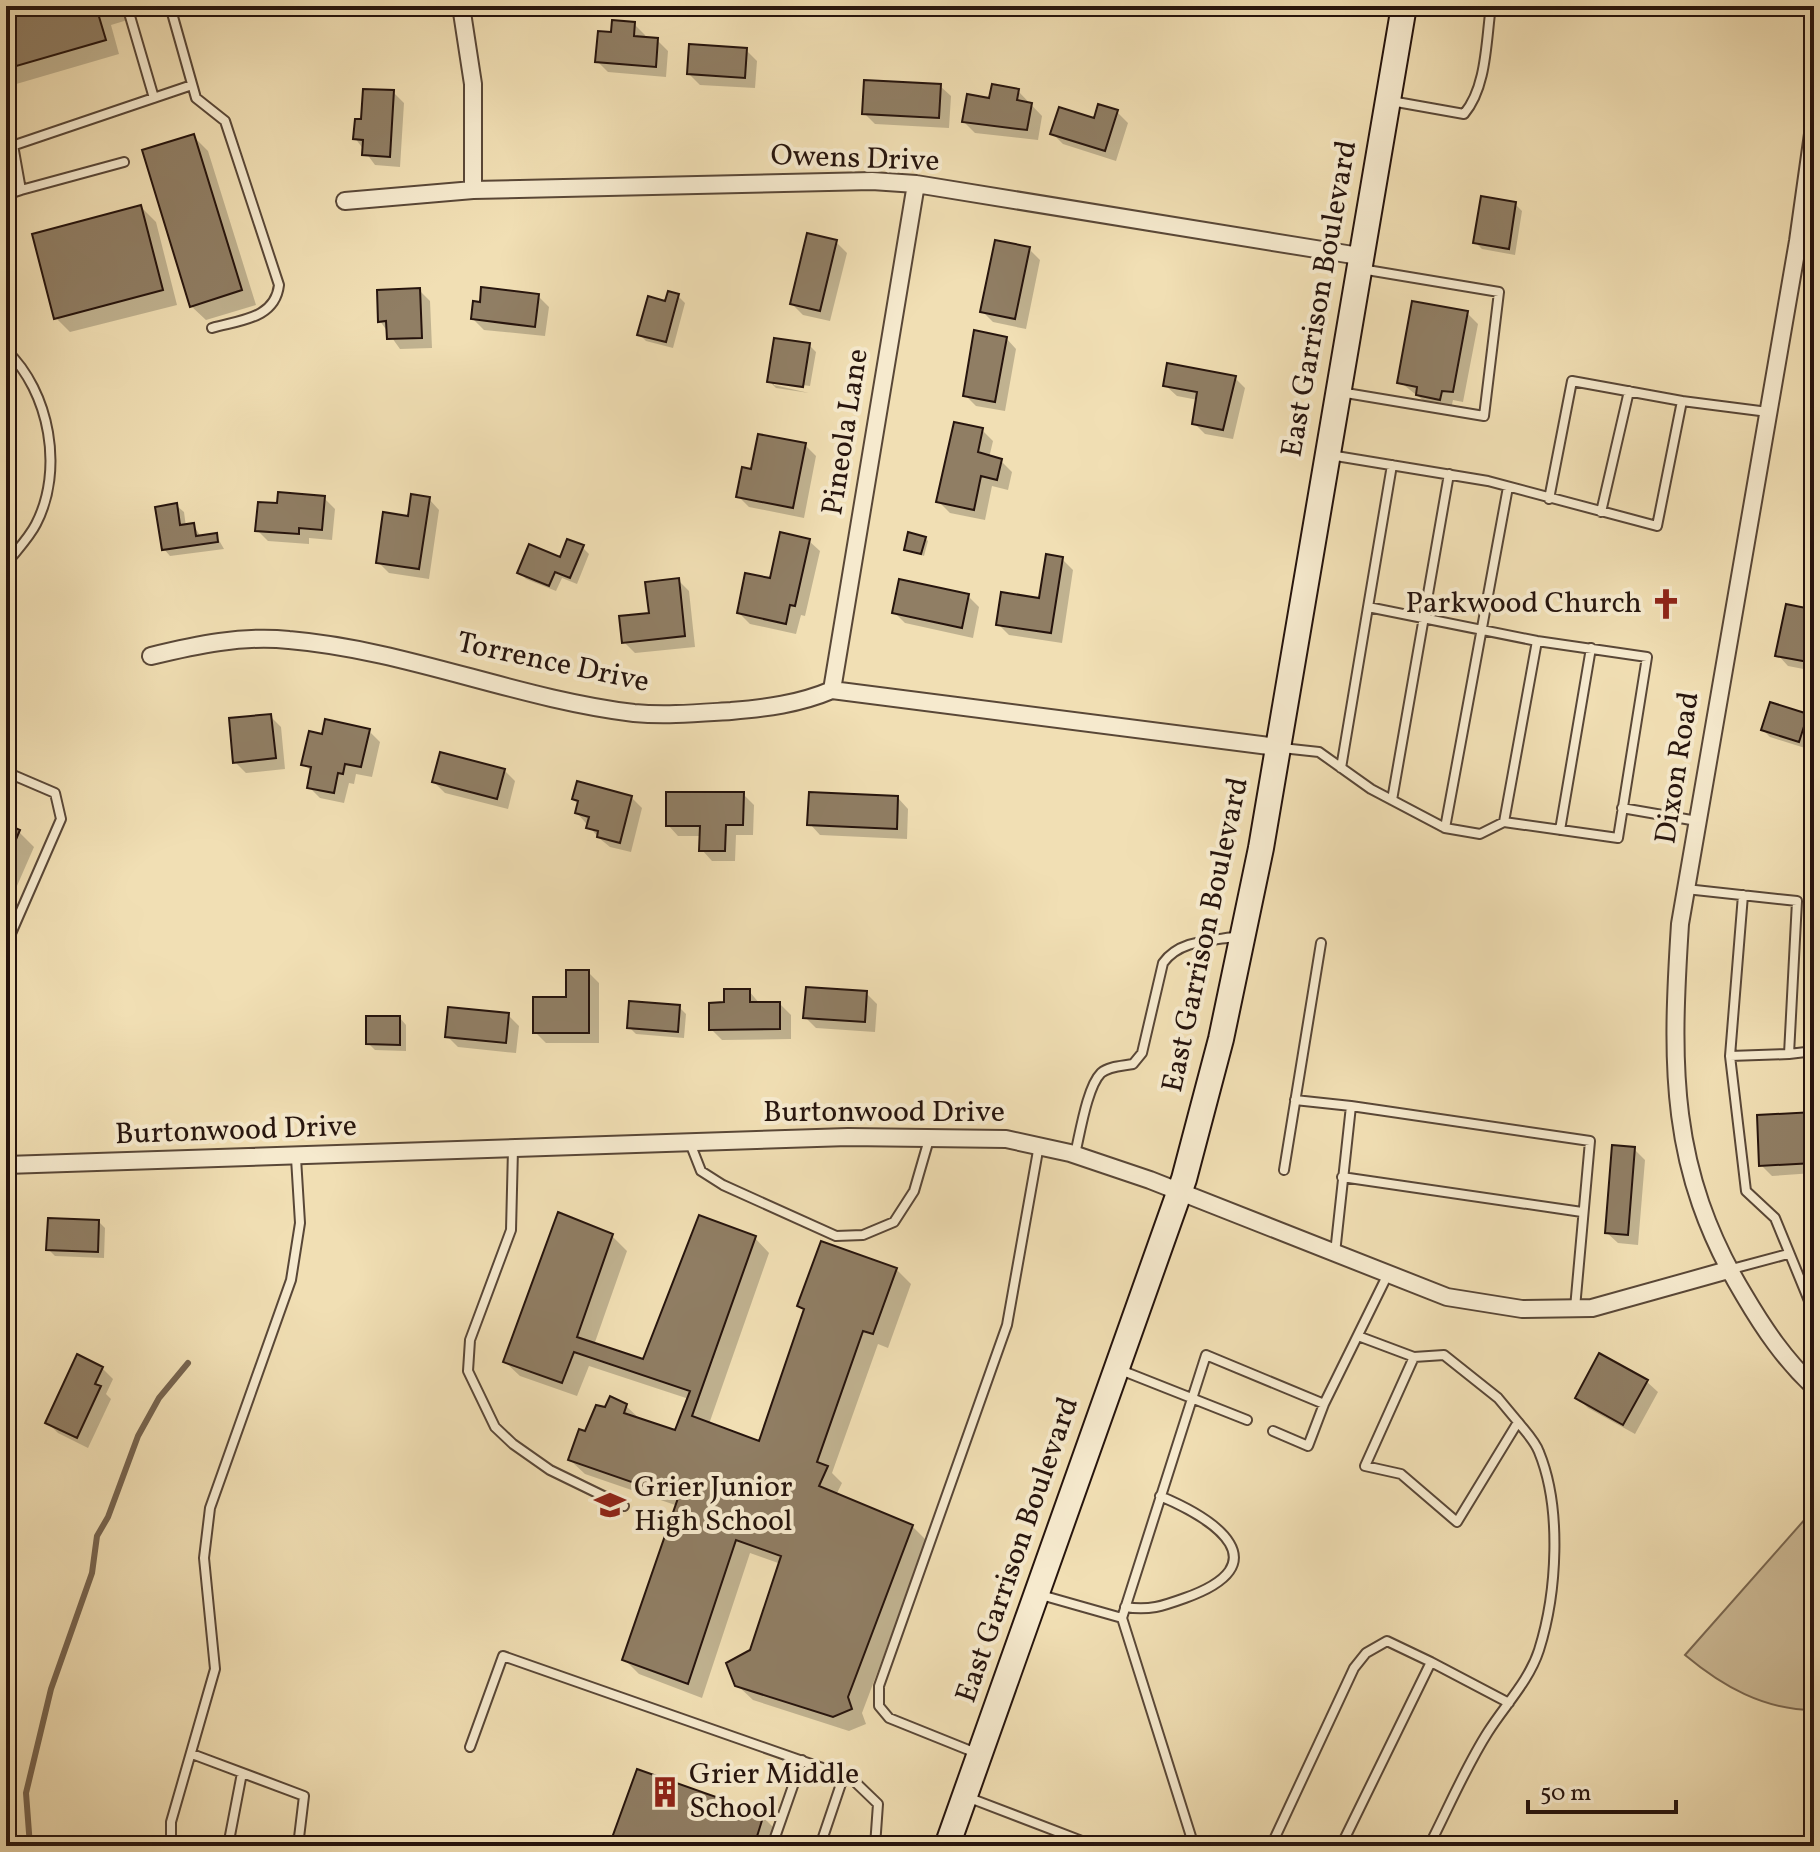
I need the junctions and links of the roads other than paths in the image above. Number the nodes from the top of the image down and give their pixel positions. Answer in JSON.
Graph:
{"nodes":[{"id":1,"x":127,"y":6,"type":"edge"},
{"id":2,"x":170,"y":6,"type":"edge"},
{"id":3,"x":461,"y":6,"type":"edge"},
{"id":4,"x":1404,"y":6,"type":"edge"},
{"id":5,"x":1491,"y":6,"type":"edge"},
{"id":6,"x":192,"y":85,"type":"junction"},
{"id":7,"x":154,"y":98,"type":"junction"},
{"id":8,"x":1387,"y":101,"type":"junction"},
{"id":9,"x":1814,"y":127,"type":"edge"},
{"id":10,"x":10,"y":147,"type":"edge"},
{"id":11,"x":124,"y":162,"type":"dead end"},
{"id":12,"x":916,"y":184,"type":"junction"},
{"id":13,"x":21,"y":190,"type":"junction"},
{"id":14,"x":473,"y":190,"type":"junction"},
{"id":15,"x":6,"y":195,"type":"edge"},
{"id":16,"x":345,"y":201,"type":"dead end"},
{"id":17,"x":1806,"y":242,"type":"edge"},
{"id":18,"x":1358,"y":262,"type":"junction"},
{"id":19,"x":212,"y":328,"type":"dead end"},
{"id":20,"x":6,"y":350,"type":"edge"},
{"id":21,"x":1335,"y":391,"type":"junction"},
{"id":22,"x":1629,"y":391,"type":"junction"},
{"id":23,"x":1682,"y":401,"type":"junction"},
{"id":24,"x":1768,"y":412,"type":"junction"},
{"id":25,"x":1325,"y":454,"type":"junction"},
{"id":26,"x":1392,"y":465,"type":"junction"},
{"id":27,"x":1449,"y":474,"type":"junction"},
{"id":28,"x":1508,"y":487,"type":"junction"},
{"id":29,"x":1549,"y":499,"type":"junction"},
{"id":30,"x":1601,"y":512,"type":"junction"},
{"id":31,"x":6,"y":564,"type":"edge"},
{"id":32,"x":1368,"y":607,"type":"junction"},
{"id":33,"x":1424,"y":618,"type":"junction"},
{"id":34,"x":1481,"y":630,"type":"junction"},
{"id":35,"x":1537,"y":641,"type":"junction"},
{"id":36,"x":1591,"y":648,"type":"junction"},
{"id":37,"x":151,"y":656,"type":"dead end"},
{"id":38,"x":832,"y":690,"type":"junction"},
{"id":39,"x":1277,"y":747,"type":"junction"},
{"id":40,"x":1341,"y":768,"type":"junction"},
{"id":41,"x":6,"y":772,"type":"edge"},
{"id":42,"x":1392,"y":800,"type":"junction"},
{"id":43,"x":1622,"y":808,"type":"junction"},
{"id":44,"x":1697,"y":821,"type":"junction"},
{"id":45,"x":1504,"y":822,"type":"junction"},
{"id":46,"x":1445,"y":828,"type":"junction"},
{"id":47,"x":1560,"y":830,"type":"junction"},
{"id":48,"x":1686,"y":889,"type":"junction"},
{"id":49,"x":1743,"y":895,"type":"junction"},
{"id":50,"x":1242,"y":936,"type":"junction"},
{"id":51,"x":1321,"y":943,"type":"dead end"},
{"id":52,"x":6,"y":945,"type":"edge"},
{"id":53,"x":1814,"y":1051,"type":"edge"},
{"id":54,"x":1789,"y":1054,"type":"junction"},
{"id":55,"x":1730,"y":1056,"type":"junction"},
{"id":56,"x":1295,"y":1100,"type":"junction"},
{"id":57,"x":1351,"y":1106,"type":"junction"},
{"id":58,"x":930,"y":1136,"type":"junction"},
{"id":59,"x":690,"y":1143,"type":"junction"},
{"id":60,"x":1040,"y":1145,"type":"junction"},
{"id":61,"x":513,"y":1149,"type":"junction"},
{"id":62,"x":1075,"y":1154,"type":"junction"},
{"id":63,"x":296,"y":1158,"type":"junction"},
{"id":64,"x":6,"y":1165,"type":"edge"},
{"id":65,"x":1284,"y":1170,"type":"dead end"},
{"id":66,"x":1342,"y":1177,"type":"junction"},
{"id":67,"x":1179,"y":1193,"type":"junction"},
{"id":68,"x":1582,"y":1212,"type":"junction"},
{"id":69,"x":1335,"y":1254,"type":"junction"},
{"id":70,"x":1788,"y":1254,"type":"junction"},
{"id":71,"x":1728,"y":1270,"type":"junction"},
{"id":72,"x":1387,"y":1276,"type":"junction"},
{"id":73,"x":1574,"y":1309,"type":"junction"},
{"id":74,"x":1814,"y":1313,"type":"edge"},
{"id":75,"x":1358,"y":1336,"type":"junction"},
{"id":76,"x":1414,"y":1357,"type":"junction"},
{"id":77,"x":1116,"y":1368,"type":"junction"},
{"id":78,"x":1814,"y":1387,"type":"edge"},
{"id":79,"x":1190,"y":1397,"type":"junction"},
{"id":80,"x":1324,"y":1404,"type":"junction"},
{"id":81,"x":1247,"y":1420,"type":"dead end"},
{"id":82,"x":1518,"y":1422,"type":"junction"},
{"id":83,"x":1273,"y":1431,"type":"dead end"},
{"id":84,"x":1160,"y":1496,"type":"junction"},
{"id":85,"x":624,"y":1506,"type":"dead end"},
{"id":86,"x":1037,"y":1594,"type":"junction"},
{"id":87,"x":1125,"y":1607,"type":"junction"},
{"id":88,"x":1122,"y":1618,"type":"junction"},
{"id":89,"x":1431,"y":1662,"type":"junction"},
{"id":90,"x":1509,"y":1703,"type":"junction"},
{"id":91,"x":470,"y":1747,"type":"dead end"},
{"id":92,"x":192,"y":1754,"type":"junction"},
{"id":93,"x":980,"y":1755,"type":"junction"},
{"id":94,"x":802,"y":1760,"type":"junction"},
{"id":95,"x":242,"y":1773,"type":"junction"},
{"id":96,"x":844,"y":1775,"type":"junction"},
{"id":97,"x":966,"y":1797,"type":"junction"},
{"id":98,"x":171,"y":1846,"type":"edge"},
{"id":99,"x":228,"y":1846,"type":"edge"},
{"id":100,"x":298,"y":1846,"type":"edge"},
{"id":101,"x":772,"y":1846,"type":"edge"},
{"id":102,"x":820,"y":1846,"type":"edge"},
{"id":103,"x":875,"y":1846,"type":"edge"},
{"id":104,"x":947,"y":1846,"type":"edge"},
{"id":105,"x":1095,"y":1846,"type":"edge"},
{"id":106,"x":1194,"y":1846,"type":"edge"},
{"id":107,"x":1271,"y":1846,"type":"edge"},
{"id":108,"x":1341,"y":1846,"type":"edge"},
{"id":109,"x":1429,"y":1846,"type":"edge"}],
"edges":[{"from":1,"to":7,"type":"lane"},
{"from":2,"to":6,"type":"lane"},
{"from":3,"to":14,"type":"street"},
{"from":4,"to":8,"type":"main road","name":"East Garrison Boulevard"},
{"from":5,"to":8,"type":"lane"},
{"from":6,"to":7,"type":"lane"},
{"from":6,"to":19,"type":"lane"},
{"from":7,"to":10,"type":"lane"},
{"from":8,"to":18,"type":"main road","name":"East Garrison Boulevard"},
{"from":9,"to":17,"type":"street","name":"Dixon Road"},
{"from":10,"to":13,"type":"lane"},
{"from":11,"to":13,"type":"lane"},
{"from":12,"to":14,"type":"street","name":"Owens Drive"},
{"from":12,"to":18,"type":"street","name":"Owens Drive"},
{"from":12,"to":38,"type":"street","name":"Pineola Lane"},
{"from":13,"to":15,"type":"lane"},
{"from":14,"to":16,"type":"street","name":"Owens Drive"},
{"from":17,"to":24,"type":"street","name":"Dixon Road"},
{"from":18,"to":21,"type":"main road","name":"East Garrison Boulevard"},
{"from":18,"to":21,"type":"lane"},
{"from":20,"to":31,"type":"lane"},
{"from":21,"to":25,"type":"main road","name":"East Garrison Boulevard"},
{"from":22,"to":23,"type":"lane"},
{"from":22,"to":29,"type":"lane"},
{"from":22,"to":30,"type":"lane"},
{"from":23,"to":24,"type":"lane"},
{"from":23,"to":30,"type":"lane"},
{"from":24,"to":44,"type":"street","name":"Dixon Road"},
{"from":25,"to":26,"type":"lane"},
{"from":25,"to":39,"type":"main road","name":"East Garrison Boulevard"},
{"from":26,"to":27,"type":"lane"},
{"from":26,"to":32,"type":"lane"},
{"from":27,"to":28,"type":"lane"},
{"from":27,"to":33,"type":"lane"},
{"from":28,"to":29,"type":"lane"},
{"from":28,"to":34,"type":"lane"},
{"from":29,"to":30,"type":"lane"},
{"from":32,"to":33,"type":"lane"},
{"from":32,"to":40,"type":"lane"},
{"from":33,"to":34,"type":"lane"},
{"from":33,"to":42,"type":"lane"},
{"from":34,"to":35,"type":"lane"},
{"from":34,"to":46,"type":"lane"},
{"from":35,"to":36,"type":"lane"},
{"from":35,"to":45,"type":"lane"},
{"from":36,"to":43,"type":"lane"},
{"from":36,"to":47,"type":"lane"},
{"from":37,"to":38,"type":"street","name":"Torrence Drive"},
{"from":38,"to":39,"type":"street","name":"Torrence Drive"},
{"from":39,"to":40,"type":"lane"},
{"from":39,"to":50,"type":"main road","name":"East Garrison Boulevard"},
{"from":40,"to":42,"type":"lane"},
{"from":41,"to":52,"type":"lane"},
{"from":42,"to":46,"type":"lane"},
{"from":43,"to":44,"type":"lane"},
{"from":43,"to":47,"type":"lane"},
{"from":44,"to":48,"type":"street","name":"Dixon Road"},
{"from":45,"to":46,"type":"lane"},
{"from":45,"to":47,"type":"lane"},
{"from":48,"to":49,"type":"lane"},
{"from":48,"to":71,"type":"street","name":"Dixon Road"},
{"from":49,"to":54,"type":"lane"},
{"from":49,"to":55,"type":"lane"},
{"from":50,"to":62,"type":"lane"},
{"from":50,"to":67,"type":"main road","name":"East Garrison Boulevard"},
{"from":51,"to":56,"type":"lane"},
{"from":53,"to":54,"type":"lane"},
{"from":54,"to":55,"type":"lane"},
{"from":55,"to":70,"type":"lane"},
{"from":56,"to":57,"type":"lane"},
{"from":56,"to":65,"type":"lane"},
{"from":57,"to":66,"type":"lane"},
{"from":57,"to":68,"type":"lane"},
{"from":58,"to":59,"type":"street","name":"Burtonwood Drive"},
{"from":58,"to":59,"type":"lane"},
{"from":58,"to":60,"type":"street","name":"Burtonwood Drive"},
{"from":59,"to":61,"type":"street","name":"Burtonwood Drive"},
{"from":60,"to":62,"type":"street","name":"Burtonwood Drive"},
{"from":60,"to":93,"type":"lane"},
{"from":61,"to":63,"type":"street","name":"Burtonwood Drive"},
{"from":61,"to":85,"type":"lane"},
{"from":62,"to":67,"type":"street","name":"Burtonwood Drive"},
{"from":63,"to":64,"type":"street","name":"Burtonwood Drive"},
{"from":63,"to":92,"type":"lane"},
{"from":66,"to":68,"type":"lane"},
{"from":66,"to":69,"type":"lane"},
{"from":67,"to":69,"type":"street","name":"Burtonwood Drive"},
{"from":67,"to":77,"type":"main road","name":"East Garrison Boulevard"},
{"from":68,"to":73,"type":"lane"},
{"from":69,"to":72,"type":"street","name":"Burtonwood Drive"},
{"from":70,"to":71,"type":"lane"},
{"from":70,"to":74,"type":"lane"},
{"from":71,"to":73,"type":"street","name":"Burtonwood Drive"},
{"from":71,"to":78,"type":"street","name":"Dixon Road"},
{"from":72,"to":73,"type":"street","name":"Burtonwood Drive"},
{"from":72,"to":75,"type":"lane"},
{"from":75,"to":76,"type":"lane"},
{"from":75,"to":80,"type":"lane"},
{"from":76,"to":82,"type":"lane"},
{"from":76,"to":82,"type":"lane"},
{"from":77,"to":79,"type":"lane"},
{"from":77,"to":86,"type":"main road","name":"East Garrison Boulevard"},
{"from":79,"to":80,"type":"lane"},
{"from":79,"to":81,"type":"lane"},
{"from":79,"to":84,"type":"lane"},
{"from":80,"to":83,"type":"lane"},
{"from":82,"to":90,"type":"lane"},
{"from":84,"to":87,"type":"lane"},
{"from":84,"to":87,"type":"lane"},
{"from":86,"to":88,"type":"lane"},
{"from":86,"to":93,"type":"main road","name":"East Garrison Boulevard"},
{"from":87,"to":88,"type":"lane"},
{"from":88,"to":106,"type":"lane"},
{"from":89,"to":90,"type":"lane"},
{"from":89,"to":107,"type":"lane"},
{"from":89,"to":108,"type":"lane"},
{"from":90,"to":109,"type":"lane"},
{"from":91,"to":94,"type":"lane"},
{"from":92,"to":95,"type":"lane"},
{"from":92,"to":98,"type":"lane"},
{"from":93,"to":97,"type":"main road","name":"East Garrison Boulevard"},
{"from":94,"to":96,"type":"lane"},
{"from":94,"to":101,"type":"lane"},
{"from":95,"to":99,"type":"lane"},
{"from":95,"to":100,"type":"lane"},
{"from":96,"to":102,"type":"lane"},
{"from":96,"to":103,"type":"lane"},
{"from":97,"to":104,"type":"main road","name":"East Garrison Boulevard"},
{"from":97,"to":105,"type":"lane"}]}
